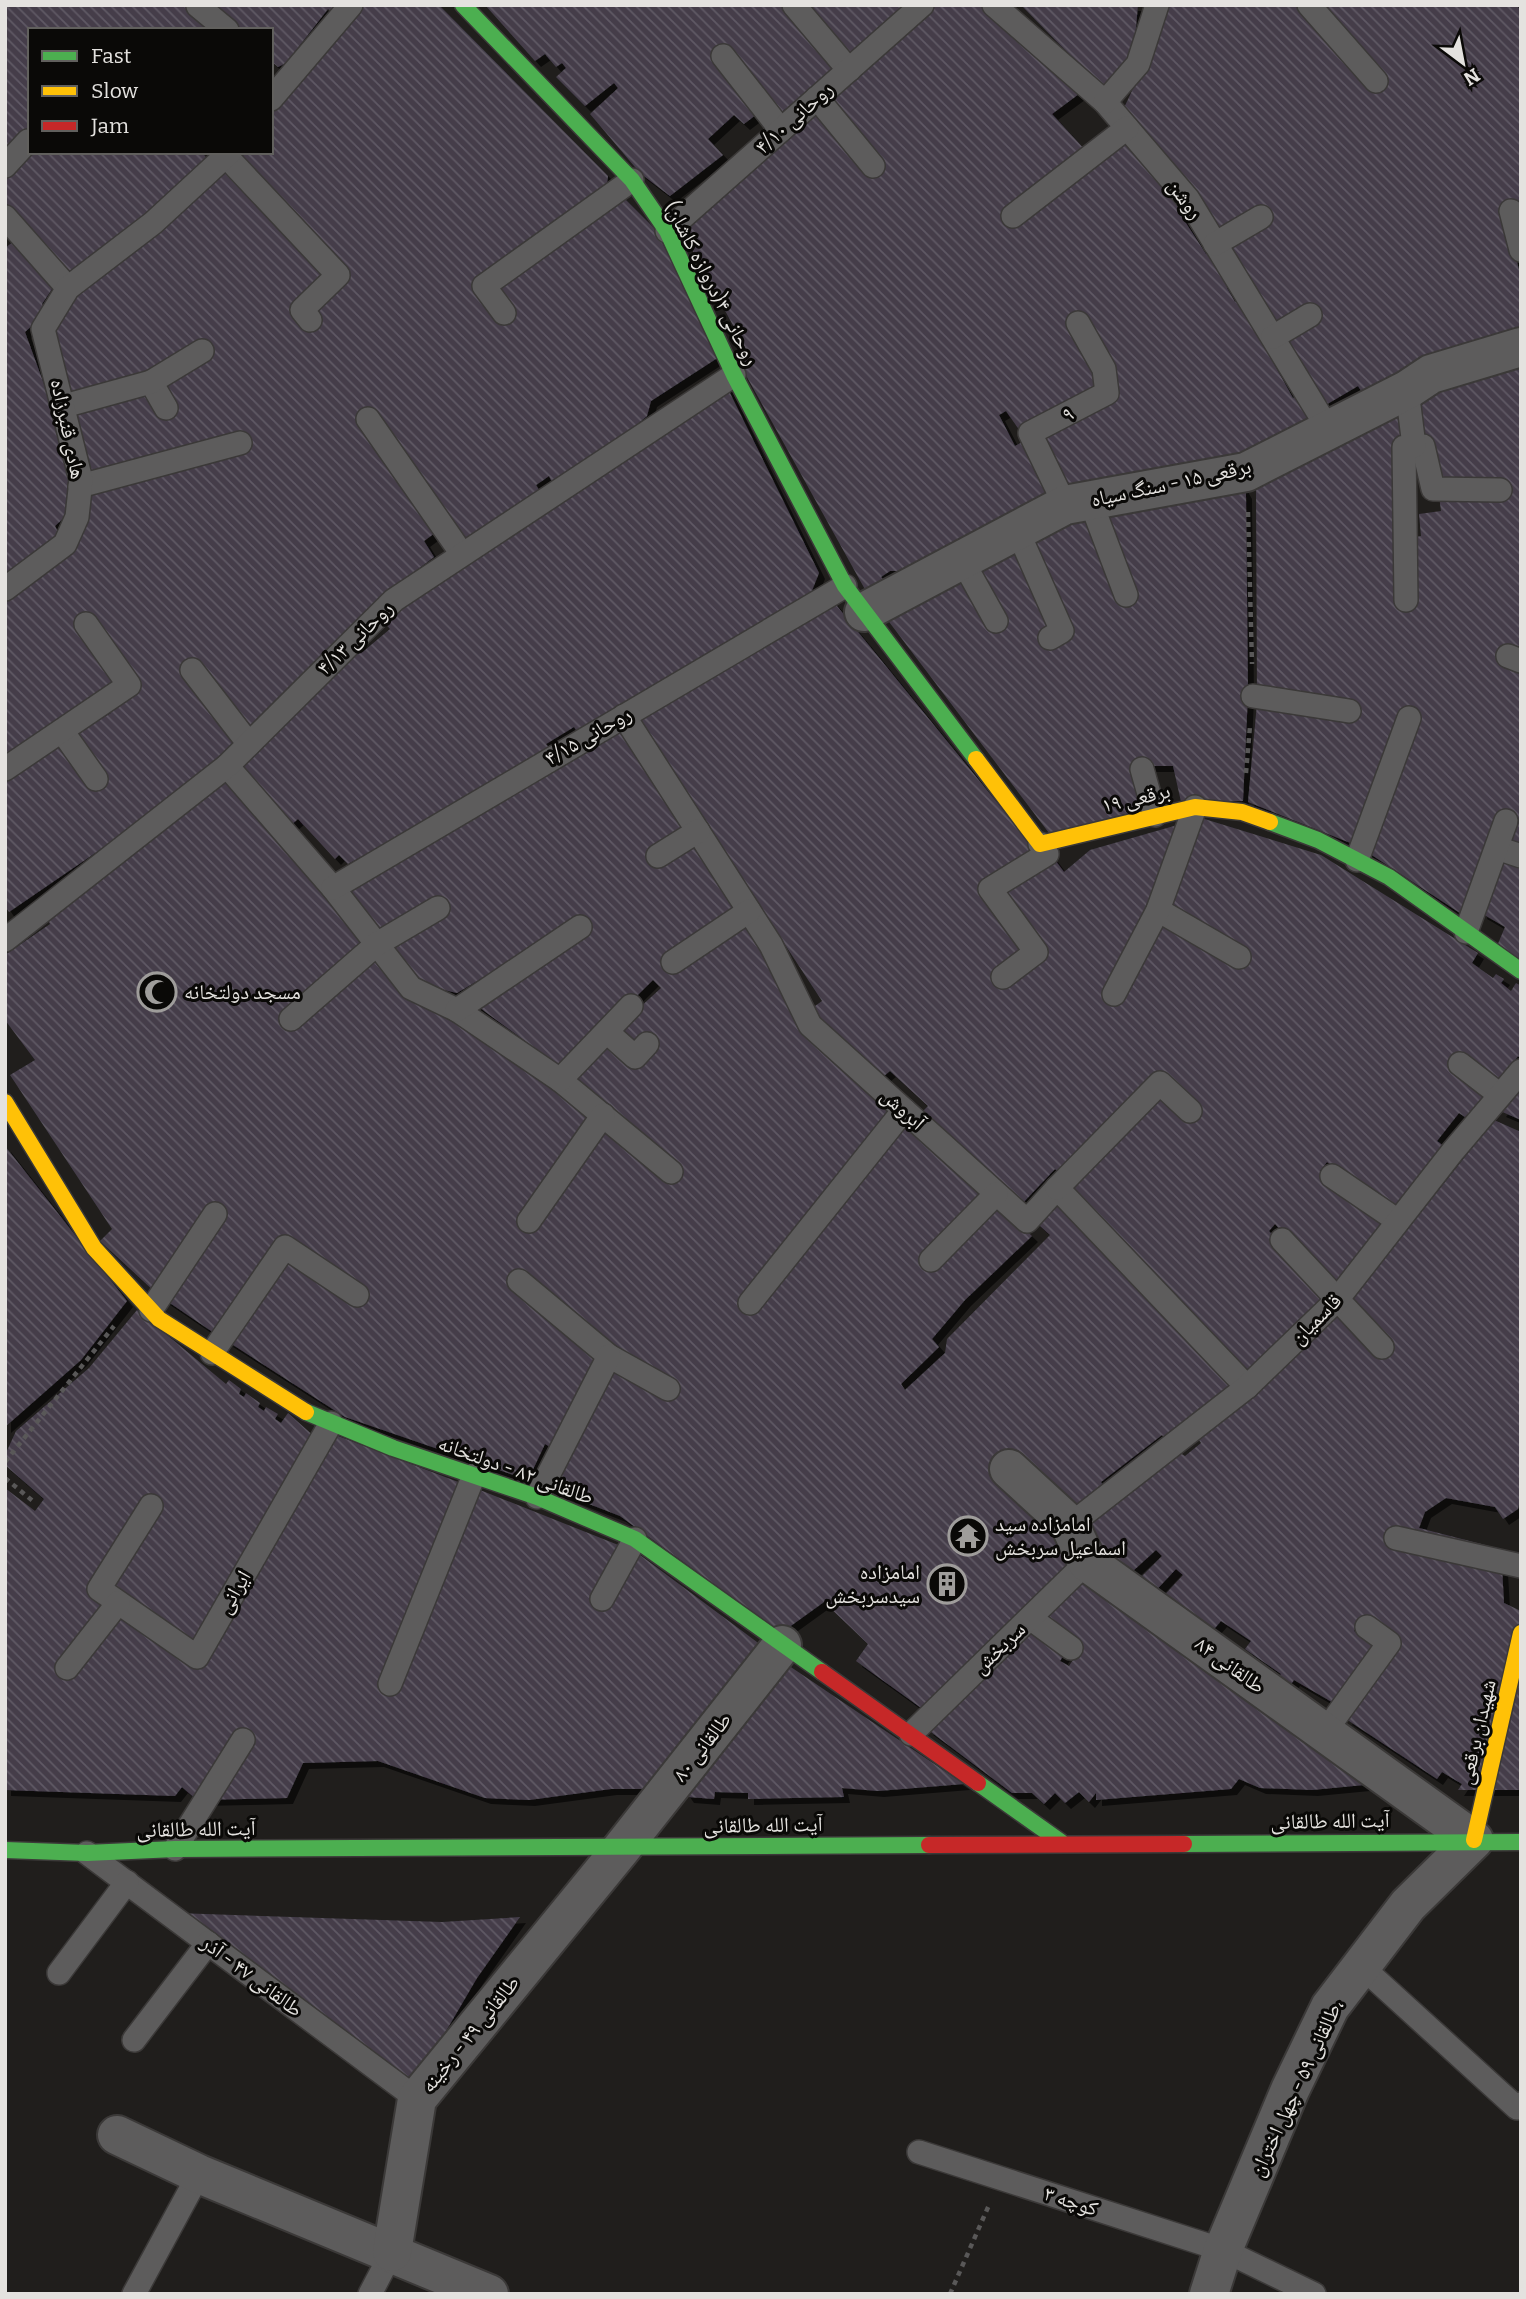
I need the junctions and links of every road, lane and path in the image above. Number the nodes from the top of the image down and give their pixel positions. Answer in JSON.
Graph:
{"nodes":[{"id":1,"x":351,"y":5,"type":"edge"},
{"id":2,"x":463,"y":5,"type":"edge"},
{"id":3,"x":794,"y":5,"type":"edge"},
{"id":4,"x":922,"y":5,"type":"edge"},
{"id":5,"x":994,"y":5,"type":"edge"},
{"id":6,"x":1157,"y":5,"type":"edge"},
{"id":7,"x":1309,"y":5,"type":"edge"},
{"id":8,"x":198,"y":6,"type":"edge"},
{"id":9,"x":226,"y":28,"type":"edge"},
{"id":10,"x":723,"y":56,"type":"dead end"},
{"id":11,"x":849,"y":70,"type":"junction"},
{"id":12,"x":279,"y":72,"type":"edge"},
{"id":13,"x":1377,"y":81,"type":"dead end"},
{"id":14,"x":273,"y":92,"type":"edge"},
{"id":15,"x":817,"y":98,"type":"junction"},
{"id":16,"x":1105,"y":102,"type":"junction"},
{"id":17,"x":1128,"y":128,"type":"junction"},
{"id":18,"x":781,"y":130,"type":"junction"},
{"id":19,"x":28,"y":141,"type":"edge"},
{"id":20,"x":228,"y":154,"type":"edge"},
{"id":21,"x":5,"y":166,"type":"edge"},
{"id":22,"x":873,"y":166,"type":"dead end"},
{"id":23,"x":632,"y":180,"type":"junction"},
{"id":24,"x":1511,"y":211,"type":"dead end"},
{"id":25,"x":1013,"y":216,"type":"dead end"},
{"id":26,"x":1261,"y":217,"type":"dead end"},
{"id":27,"x":9,"y":228,"type":"edge"},
{"id":28,"x":667,"y":231,"type":"junction"},
{"id":29,"x":1216,"y":244,"type":"junction"},
{"id":30,"x":1521,"y":250,"type":"edge"},
{"id":31,"x":68,"y":288,"type":"junction"},
{"id":32,"x":504,"y":313,"type":"dead end"},
{"id":33,"x":1310,"y":316,"type":"dead end"},
{"id":34,"x":310,"y":320,"type":"dead end"},
{"id":35,"x":1078,"y":323,"type":"dead end"},
{"id":36,"x":1273,"y":337,"type":"junction"},
{"id":37,"x":1521,"y":347,"type":"edge"},
{"id":38,"x":202,"y":351,"type":"dead end"},
{"id":39,"x":734,"y":375,"type":"junction"},
{"id":40,"x":151,"y":382,"type":"junction"},
{"id":41,"x":1406,"y":390,"type":"junction"},
{"id":42,"x":64,"y":406,"type":"junction"},
{"id":43,"x":166,"y":408,"type":"dead end"},
{"id":44,"x":368,"y":419,"type":"dead end"},
{"id":45,"x":1329,"y":430,"type":"junction"},
{"id":46,"x":240,"y":443,"type":"dead end"},
{"id":47,"x":1414,"y":446,"type":"junction"},
{"id":48,"x":1246,"y":472,"type":"junction"},
{"id":49,"x":80,"y":486,"type":"junction"},
{"id":50,"x":1500,"y":490,"type":"dead end"},
{"id":51,"x":1078,"y":503,"type":"junction"},
{"id":52,"x":1018,"y":532,"type":"junction"},
{"id":53,"x":462,"y":554,"type":"junction"},
{"id":54,"x":962,"y":560,"type":"junction"},
{"id":55,"x":5,"y":589,"type":"edge"},
{"id":56,"x":1126,"y":595,"type":"dead end"},
{"id":57,"x":855,"y":599,"type":"junction"},
{"id":58,"x":1406,"y":600,"type":"dead end"},
{"id":59,"x":996,"y":621,"type":"dead end"},
{"id":60,"x":86,"y":624,"type":"dead end"},
{"id":61,"x":1050,"y":638,"type":"dead end"},
{"id":62,"x":192,"y":670,"type":"dead end"},
{"id":63,"x":1253,"y":696,"type":"junction"},
{"id":64,"x":1349,"y":711,"type":"dead end"},
{"id":65,"x":624,"y":716,"type":"junction"},
{"id":66,"x":1409,"y":718,"type":"dead end"},
{"id":67,"x":62,"y":731,"type":"junction"},
{"id":68,"x":249,"y":744,"type":"junction"},
{"id":69,"x":227,"y":766,"type":"junction"},
{"id":70,"x":5,"y":769,"type":"edge"},
{"id":71,"x":1142,"y":769,"type":"dead end"},
{"id":72,"x":96,"y":779,"type":"dead end"},
{"id":73,"x":1195,"y":807,"type":"junction"},
{"id":74,"x":1242,"y":812,"type":"junction"},
{"id":75,"x":1155,"y":815,"type":"junction"},
{"id":76,"x":1507,"y":821,"type":"dead end"},
{"id":77,"x":698,"y":831,"type":"junction"},
{"id":78,"x":1040,"y":844,"type":"junction"},
{"id":79,"x":1497,"y":848,"type":"junction"},
{"id":80,"x":658,"y":856,"type":"dead end"},
{"id":81,"x":1521,"y":856,"type":"edge"},
{"id":82,"x":1357,"y":860,"type":"junction"},
{"id":83,"x":333,"y":888,"type":"junction"},
{"id":84,"x":438,"y":908,"type":"dead end"},
{"id":85,"x":1158,"y":910,"type":"junction"},
{"id":86,"x":749,"y":911,"type":"junction"},
{"id":87,"x":9,"y":928,"type":"edge"},
{"id":88,"x":580,"y":928,"type":"dead end"},
{"id":89,"x":1466,"y":932,"type":"junction"},
{"id":90,"x":377,"y":944,"type":"junction"},
{"id":91,"x":1239,"y":957,"type":"dead end"},
{"id":92,"x":673,"y":962,"type":"dead end"},
{"id":93,"x":1521,"y":971,"type":"edge"},
{"id":94,"x":1003,"y":977,"type":"dead end"},
{"id":95,"x":1114,"y":994,"type":"dead end"},
{"id":96,"x":631,"y":1006,"type":"dead end"},
{"id":97,"x":457,"y":1010,"type":"junction"},
{"id":98,"x":291,"y":1019,"type":"dead end"},
{"id":99,"x":607,"y":1032,"type":"junction"},
{"id":100,"x":647,"y":1044,"type":"dead end"},
{"id":101,"x":1460,"y":1064,"type":"dead end"},
{"id":102,"x":1521,"y":1071,"type":"edge"},
{"id":103,"x":560,"y":1080,"type":"junction"},
{"id":104,"x":1500,"y":1096,"type":"junction"},
{"id":105,"x":5,"y":1102,"type":"edge"},
{"id":106,"x":904,"y":1110,"type":"junction"},
{"id":107,"x":1190,"y":1111,"type":"dead end"},
{"id":108,"x":603,"y":1115,"type":"junction"},
{"id":109,"x":671,"y":1172,"type":"dead end"},
{"id":110,"x":1332,"y":1176,"type":"dead end"},
{"id":111,"x":1056,"y":1188,"type":"junction"},
{"id":112,"x":996,"y":1194,"type":"junction"},
{"id":113,"x":215,"y":1214,"type":"dead end"},
{"id":114,"x":529,"y":1222,"type":"dead end"},
{"id":115,"x":1398,"y":1222,"type":"junction"},
{"id":116,"x":1282,"y":1240,"type":"dead end"},
{"id":117,"x":931,"y":1260,"type":"dead end"},
{"id":118,"x":519,"y":1282,"type":"dead end"},
{"id":119,"x":357,"y":1295,"type":"dead end"},
{"id":120,"x":1336,"y":1301,"type":"junction"},
{"id":121,"x":144,"y":1303,"type":"junction"},
{"id":122,"x":750,"y":1303,"type":"dead end"},
{"id":123,"x":1382,"y":1347,"type":"dead end"},
{"id":124,"x":212,"y":1353,"type":"junction"},
{"id":125,"x":610,"y":1356,"type":"junction"},
{"id":126,"x":1247,"y":1387,"type":"junction"},
{"id":127,"x":668,"y":1389,"type":"dead end"},
{"id":128,"x":331,"y":1423,"type":"junction"},
{"id":129,"x":5,"y":1462,"type":"edge"},
{"id":130,"x":1009,"y":1469,"type":"dead end"},
{"id":131,"x":474,"y":1475,"type":"junction"},
{"id":132,"x":5,"y":1478,"type":"edge"},
{"id":133,"x":537,"y":1497,"type":"junction"},
{"id":134,"x":34,"y":1502,"type":"dead end"},
{"id":135,"x":151,"y":1506,"type":"dead end"},
{"id":136,"x":1070,"y":1525,"type":"junction"},
{"id":137,"x":1396,"y":1538,"type":"dead end"},
{"id":138,"x":635,"y":1539,"type":"junction"},
{"id":139,"x":1087,"y":1562,"type":"junction"},
{"id":140,"x":1521,"y":1566,"type":"edge"},
{"id":141,"x":602,"y":1599,"type":"dead end"},
{"id":142,"x":118,"y":1604,"type":"junction"},
{"id":143,"x":1030,"y":1618,"type":"junction"},
{"id":144,"x":1367,"y":1627,"type":"dead end"},
{"id":145,"x":1521,"y":1633,"type":"edge"},
{"id":146,"x":782,"y":1645,"type":"junction"},
{"id":147,"x":1071,"y":1648,"type":"dead end"},
{"id":148,"x":67,"y":1668,"type":"dead end"},
{"id":149,"x":390,"y":1684,"type":"dead end"},
{"id":150,"x":1324,"y":1733,"type":"junction"},
{"id":151,"x":911,"y":1734,"type":"junction"},
{"id":152,"x":243,"y":1740,"type":"dead end"},
{"id":153,"x":1474,"y":1840,"type":"junction"},
{"id":154,"x":1062,"y":1842,"type":"junction"},
{"id":155,"x":1521,"y":1842,"type":"edge"},
{"id":156,"x":622,"y":1848,"type":"junction"},
{"id":157,"x":175,"y":1849,"type":"junction"},
{"id":158,"x":5,"y":1850,"type":"edge"},
{"id":159,"x":87,"y":1853,"type":"junction"},
{"id":160,"x":127,"y":1882,"type":"junction"},
{"id":161,"x":208,"y":1943,"type":"junction"},
{"id":162,"x":1361,"y":1966,"type":"junction"},
{"id":163,"x":59,"y":1973,"type":"dead end"},
{"id":164,"x":134,"y":2040,"type":"dead end"},
{"id":165,"x":417,"y":2099,"type":"junction"},
{"id":166,"x":1521,"y":2104,"type":"edge"},
{"id":167,"x":117,"y":2136,"type":"dead end"},
{"id":168,"x":919,"y":2152,"type":"dead end"},
{"id":169,"x":200,"y":2174,"type":"junction"},
{"id":170,"x":1000,"y":2178,"type":"junction"},
{"id":171,"x":1223,"y":2250,"type":"junction"},
{"id":172,"x":392,"y":2252,"type":"junction"},
{"id":173,"x":134,"y":2294,"type":"edge"},
{"id":174,"x":370,"y":2294,"type":"edge"},
{"id":175,"x":489,"y":2294,"type":"edge"},
{"id":176,"x":950,"y":2294,"type":"edge"},
{"id":177,"x":1209,"y":2294,"type":"edge"},
{"id":178,"x":1314,"y":2294,"type":"edge"}],
"edges":[{"from":1,"to":12,"type":"lane"},
{"from":2,"to":23,"type":"street","name":"روحانی ۴(دروازه کاشان)"},
{"from":3,"to":11,"type":"lane"},
{"from":4,"to":11,"type":"lane","name":"روحانی ۴/۱۰"},
{"from":5,"to":16,"type":"lane","name":"روشن"},
{"from":6,"to":16,"type":"lane"},
{"from":7,"to":13,"type":"lane"},
{"from":8,"to":9,"type":"lane"},
{"from":10,"to":18,"type":"lane"},
{"from":11,"to":15,"type":"lane","name":"روحانی ۴/۱۰"},
{"from":12,"to":14,"type":"lane"},
{"from":15,"to":18,"type":"lane","name":"روحانی ۴/۱۰"},
{"from":15,"to":22,"type":"lane"},
{"from":16,"to":17,"type":"lane","name":"روشن"},
{"from":17,"to":25,"type":"lane"},
{"from":17,"to":29,"type":"lane","name":"روشن"},
{"from":18,"to":28,"type":"lane","name":"روحانی ۴/۱۰"},
{"from":19,"to":21,"type":"lane"},
{"from":20,"to":31,"type":"lane"},
{"from":20,"to":34,"type":"lane"},
{"from":23,"to":28,"type":"street","name":"روحانی ۴(دروازه کاشان)"},
{"from":23,"to":32,"type":"lane"},
{"from":24,"to":30,"type":"lane"},
{"from":26,"to":29,"type":"lane"},
{"from":27,"to":31,"type":"lane"},
{"from":28,"to":39,"type":"street","name":"روحانی ۴(دروازه کاشان)"},
{"from":29,"to":36,"type":"lane","name":"روشن"},
{"from":31,"to":42,"type":"lane","name":"هادی قنبرزاده"},
{"from":33,"to":36,"type":"lane"},
{"from":35,"to":51,"type":"lane","name":"۹"},
{"from":36,"to":45,"type":"lane","name":"روشن"},
{"from":37,"to":41,"type":"street","name":"برقعی ۱۵ - سنگ سیاه"},
{"from":38,"to":40,"type":"lane"},
{"from":39,"to":53,"type":"lane","name":"روحانی ۴/۱۳"},
{"from":39,"to":57,"type":"street","name":"روحانی ۴(دروازه کاشان)"},
{"from":40,"to":42,"type":"lane"},
{"from":40,"to":43,"type":"lane"},
{"from":41,"to":45,"type":"street","name":"برقعی ۱۵ - سنگ سیاه"},
{"from":41,"to":47,"type":"lane"},
{"from":42,"to":49,"type":"lane","name":"هادی قنبرزاده"},
{"from":44,"to":53,"type":"lane"},
{"from":45,"to":48,"type":"street","name":"برقعی ۱۵ - سنگ سیاه"},
{"from":46,"to":49,"type":"lane"},
{"from":47,"to":50,"type":"lane"},
{"from":47,"to":58,"type":"lane"},
{"from":48,"to":51,"type":"street","name":"برقعی ۱۵ - سنگ سیاه"},
{"from":48,"to":63,"type":"path"},
{"from":49,"to":55,"type":"lane","name":"هادی قنبرزاده"},
{"from":51,"to":52,"type":"street","name":"برقعی ۱۵ - سنگ سیاه"},
{"from":51,"to":56,"type":"lane"},
{"from":52,"to":54,"type":"street","name":"برقعی ۱۵ - سنگ سیاه"},
{"from":52,"to":61,"type":"lane"},
{"from":53,"to":68,"type":"lane","name":"روحانی ۴/۱۳"},
{"from":54,"to":57,"type":"street","name":"برقعی ۱۵ - سنگ سیاه"},
{"from":54,"to":59,"type":"lane"},
{"from":57,"to":65,"type":"lane","name":"روحانی ۴/۱۵"},
{"from":57,"to":78,"type":"street"},
{"from":60,"to":67,"type":"lane"},
{"from":62,"to":68,"type":"lane"},
{"from":63,"to":64,"type":"lane"},
{"from":63,"to":74,"type":"path"},
{"from":65,"to":77,"type":"lane","name":"آبروش"},
{"from":65,"to":83,"type":"lane","name":"روحانی ۴/۱۵"},
{"from":66,"to":82,"type":"lane"},
{"from":67,"to":70,"type":"lane"},
{"from":67,"to":72,"type":"lane"},
{"from":68,"to":69,"type":"lane","name":"روحانی ۴/۱۳"},
{"from":69,"to":83,"type":"lane"},
{"from":69,"to":87,"type":"lane","name":"روحانی ۴/۱۳"},
{"from":71,"to":75,"type":"lane"},
{"from":73,"to":74,"type":"street","name":"برقعی ۱۹"},
{"from":73,"to":75,"type":"street","name":"برقعی ۱۹"},
{"from":73,"to":85,"type":"lane"},
{"from":74,"to":82,"type":"street","name":"برقعی ۱۹"},
{"from":75,"to":78,"type":"street","name":"برقعی ۱۹"},
{"from":76,"to":79,"type":"lane"},
{"from":77,"to":80,"type":"lane"},
{"from":77,"to":86,"type":"lane","name":"آبروش"},
{"from":78,"to":94,"type":"lane"},
{"from":79,"to":81,"type":"lane"},
{"from":79,"to":89,"type":"lane"},
{"from":82,"to":89,"type":"street","name":"برقعی ۱۹"},
{"from":83,"to":90,"type":"lane"},
{"from":84,"to":90,"type":"lane"},
{"from":85,"to":91,"type":"lane"},
{"from":85,"to":95,"type":"lane"},
{"from":86,"to":92,"type":"lane"},
{"from":86,"to":106,"type":"lane","name":"آبروش"},
{"from":88,"to":97,"type":"lane"},
{"from":89,"to":93,"type":"street","name":"برقعی ۱۹"},
{"from":90,"to":97,"type":"lane"},
{"from":90,"to":98,"type":"lane"},
{"from":96,"to":99,"type":"lane"},
{"from":97,"to":103,"type":"lane"},
{"from":99,"to":100,"type":"lane"},
{"from":99,"to":103,"type":"lane"},
{"from":101,"to":104,"type":"lane"},
{"from":102,"to":104,"type":"lane","name":"قاسمیان"},
{"from":103,"to":108,"type":"lane"},
{"from":104,"to":115,"type":"lane","name":"قاسمیان"},
{"from":105,"to":121,"type":"street","name":"طالقانی ۸۲ - دولتخانه"},
{"from":106,"to":112,"type":"lane","name":"آبروش"},
{"from":106,"to":122,"type":"lane"},
{"from":107,"to":111,"type":"lane"},
{"from":108,"to":109,"type":"lane"},
{"from":108,"to":114,"type":"lane"},
{"from":110,"to":115,"type":"lane"},
{"from":111,"to":112,"type":"lane","name":"آبروش"},
{"from":111,"to":126,"type":"lane"},
{"from":112,"to":117,"type":"lane"},
{"from":113,"to":121,"type":"lane"},
{"from":115,"to":120,"type":"lane","name":"قاسمیان"},
{"from":116,"to":120,"type":"lane"},
{"from":118,"to":125,"type":"lane"},
{"from":119,"to":124,"type":"lane"},
{"from":120,"to":123,"type":"lane"},
{"from":120,"to":126,"type":"lane","name":"قاسمیان"},
{"from":121,"to":124,"type":"street","name":"طالقانی ۸۲ - دولتخانه"},
{"from":121,"to":129,"type":"path"},
{"from":124,"to":128,"type":"street","name":"طالقانی ۸۲ - دولتخانه"},
{"from":125,"to":127,"type":"lane"},
{"from":125,"to":133,"type":"lane"},
{"from":126,"to":136,"type":"lane","name":"قاسمیان"},
{"from":128,"to":131,"type":"street","name":"طالقانی ۸۲ - دولتخانه"},
{"from":128,"to":142,"type":"lane","name":"ایرانی"},
{"from":130,"to":136,"type":"street","name":"طالقانی ۸۴"},
{"from":131,"to":133,"type":"street","name":"طالقانی ۸۲ - دولتخانه"},
{"from":131,"to":149,"type":"lane"},
{"from":132,"to":134,"type":"path"},
{"from":133,"to":138,"type":"street","name":"طالقانی ۸۲ - دولتخانه"},
{"from":135,"to":142,"type":"lane","name":"ایرانی"},
{"from":136,"to":139,"type":"street","name":"طالقانی ۸۴"},
{"from":137,"to":140,"type":"lane"},
{"from":138,"to":141,"type":"lane"},
{"from":138,"to":146,"type":"street","name":"طالقانی ۸۲ - دولتخانه"},
{"from":139,"to":143,"type":"lane","name":"سربخش"},
{"from":139,"to":150,"type":"street","name":"طالقانی ۸۴"},
{"from":142,"to":148,"type":"lane"},
{"from":143,"to":147,"type":"lane"},
{"from":143,"to":151,"type":"lane","name":"سربخش"},
{"from":144,"to":150,"type":"lane"},
{"from":145,"to":153,"type":"street","name":"شهیدان برقعی"},
{"from":146,"to":151,"type":"street","name":"طالقانی ۸۲ - دولتخانه"},
{"from":146,"to":156,"type":"street","name":"طالقانی ۸۰"},
{"from":150,"to":153,"type":"street","name":"طالقانی ۸۴"},
{"from":151,"to":154,"type":"street","name":"طالقانی ۸۲ - دولتخانه"},
{"from":152,"to":157,"type":"lane"},
{"from":153,"to":154,"type":"street","name":"آیت الله طالقانی"},
{"from":153,"to":155,"type":"street","name":"آیت الله طالقانی"},
{"from":153,"to":162,"type":"street","name":"طالقانی ۵۹ - چهل اختران،"},
{"from":154,"to":156,"type":"street","name":"آیت الله طالقانی"},
{"from":156,"to":157,"type":"street","name":"آیت الله طالقانی"},
{"from":156,"to":165,"type":"street","name":"طالقانی ۴۹ - رخینه"},
{"from":157,"to":159,"type":"street","name":"آیت الله طالقانی"},
{"from":158,"to":159,"type":"street","name":"آیت الله طالقانی"},
{"from":159,"to":160,"type":"lane","name":"طالقانی ۴۷ - آذر"},
{"from":160,"to":161,"type":"lane","name":"طالقانی ۴۷ - آذر"},
{"from":160,"to":163,"type":"lane"},
{"from":161,"to":164,"type":"lane"},
{"from":161,"to":165,"type":"lane","name":"طالقانی ۴۷ - آذر"},
{"from":162,"to":166,"type":"lane"},
{"from":162,"to":171,"type":"street","name":"طالقانی ۵۹ - چهل اختران،"},
{"from":165,"to":172,"type":"street","name":"طالقانی ۴۹ - رخینه"},
{"from":167,"to":169,"type":"street"},
{"from":168,"to":170,"type":"lane","name":"کوچه ۳"},
{"from":169,"to":172,"type":"street"},
{"from":169,"to":173,"type":"lane"},
{"from":170,"to":171,"type":"lane","name":"کوچه ۳"},
{"from":170,"to":176,"type":"path"},
{"from":171,"to":177,"type":"street","name":"طالقانی ۵۹ - چهل اختران،"},
{"from":171,"to":178,"type":"lane","name":"کوچه ۳"},
{"from":172,"to":174,"type":"lane"},
{"from":172,"to":175,"type":"street"}]}
